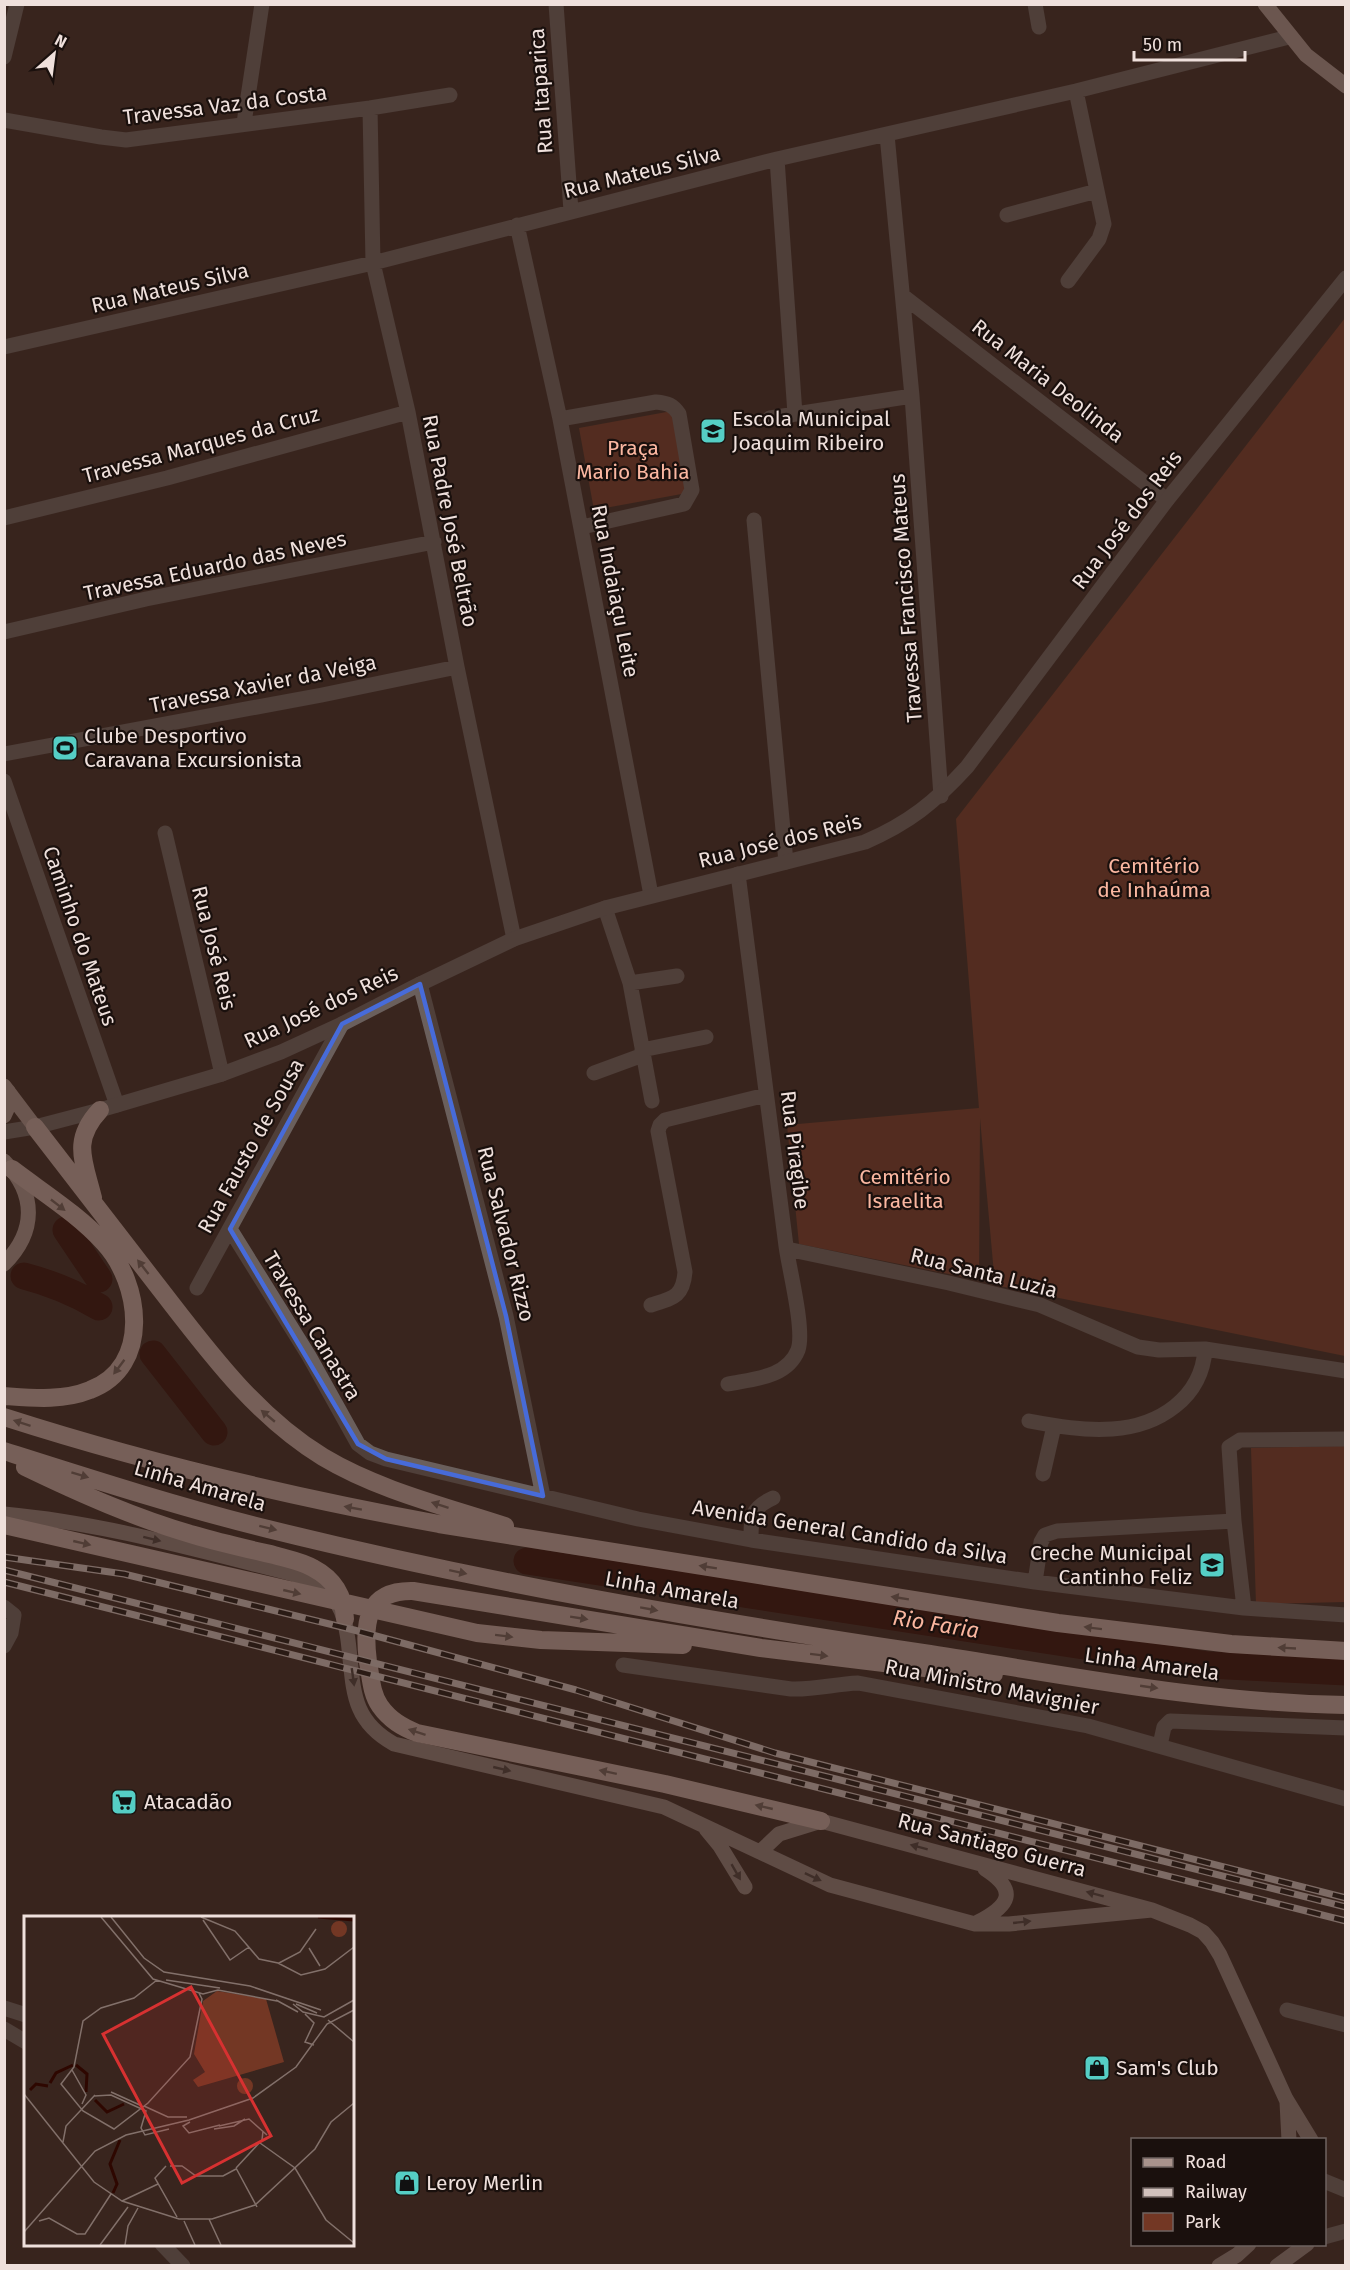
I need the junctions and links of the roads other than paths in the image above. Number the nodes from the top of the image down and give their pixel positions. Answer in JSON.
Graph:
{"nodes":[{"id":1,"x":17,"y":4,"type":"edge"},
{"id":2,"x":262,"y":4,"type":"edge"},
{"id":3,"x":556,"y":4,"type":"edge"},
{"id":4,"x":1035,"y":4,"type":"edge"},
{"id":5,"x":1265,"y":4,"type":"edge"},
{"id":6,"x":1039,"y":27,"type":"dead end"},
{"id":7,"x":1289,"y":37,"type":"junction"},
{"id":8,"x":4,"y":57,"type":"edge"},
{"id":9,"x":1346,"y":86,"type":"edge"},
{"id":10,"x":1076,"y":91,"type":"junction"},
{"id":11,"x":450,"y":95,"type":"dead end"},
{"id":12,"x":370,"y":108,"type":"junction"},
{"id":13,"x":4,"y":120,"type":"edge"},
{"id":14,"x":244,"y":123,"type":"junction"},
{"id":15,"x":887,"y":135,"type":"junction"},
{"id":16,"x":777,"y":159,"type":"junction"},
{"id":17,"x":1097,"y":192,"type":"junction"},
{"id":18,"x":571,"y":211,"type":"junction"},
{"id":19,"x":1007,"y":215,"type":"dead end"},
{"id":20,"x":517,"y":225,"type":"junction"},
{"id":21,"x":373,"y":263,"type":"junction"},
{"id":22,"x":1346,"y":278,"type":"edge"},
{"id":23,"x":1068,"y":281,"type":"dead end"},
{"id":24,"x":903,"y":296,"type":"junction"},
{"id":25,"x":4,"y":347,"type":"edge"},
{"id":26,"x":912,"y":396,"type":"junction"},
{"id":27,"x":408,"y":412,"type":"junction"},
{"id":28,"x":795,"y":414,"type":"junction"},
{"id":29,"x":770,"y":418,"type":"dead end"},
{"id":30,"x":561,"y":419,"type":"junction"},
{"id":31,"x":1167,"y":500,"type":"junction"},
{"id":32,"x":4,"y":518,"type":"edge"},
{"id":33,"x":754,"y":520,"type":"dead end"},
{"id":34,"x":582,"y":527,"type":"junction"},
{"id":35,"x":434,"y":543,"type":"junction"},
{"id":36,"x":4,"y":632,"type":"edge"},
{"id":37,"x":457,"y":667,"type":"junction"},
{"id":38,"x":4,"y":754,"type":"edge"},
{"id":39,"x":4,"y":781,"type":"edge"},
{"id":40,"x":941,"y":796,"type":"junction"},
{"id":41,"x":165,"y":833,"type":"dead end"},
{"id":42,"x":786,"y":862,"type":"junction"},
{"id":43,"x":738,"y":874,"type":"junction"},
{"id":44,"x":651,"y":895,"type":"junction"},
{"id":45,"x":605,"y":908,"type":"junction"},
{"id":46,"x":514,"y":939,"type":"junction"},
{"id":47,"x":677,"y":976,"type":"dead end"},
{"id":48,"x":630,"y":983,"type":"junction"},
{"id":49,"x":420,"y":984,"type":"junction"},
{"id":50,"x":342,"y":1024,"type":"junction"},
{"id":51,"x":706,"y":1037,"type":"dead end"},
{"id":52,"x":643,"y":1052,"type":"junction"},
{"id":53,"x":594,"y":1073,"type":"dead end"},
{"id":54,"x":222,"y":1074,"type":"junction"},
{"id":55,"x":6,"y":1088,"type":"edge"},
{"id":56,"x":766,"y":1095,"type":"junction"},
{"id":57,"x":652,"y":1101,"type":"dead end"},
{"id":58,"x":108,"y":1108,"type":"junction"},
{"id":59,"x":4,"y":1116,"type":"edge"},
{"id":60,"x":35,"y":1127,"type":"junction"},
{"id":61,"x":4,"y":1132,"type":"edge"},
{"id":62,"x":8,"y":1165,"type":"edge"},
{"id":63,"x":95,"y":1205,"type":"junction"},
{"id":64,"x":230,"y":1229,"type":"junction"},
{"id":65,"x":787,"y":1249,"type":"junction"},
{"id":66,"x":4,"y":1264,"type":"edge"},
{"id":67,"x":197,"y":1288,"type":"dead end"},
{"id":68,"x":651,"y":1305,"type":"dead end"},
{"id":69,"x":1205,"y":1349,"type":"junction"},
{"id":70,"x":1346,"y":1371,"type":"edge"},
{"id":71,"x":728,"y":1384,"type":"dead end"},
{"id":72,"x":4,"y":1396,"type":"edge"},
{"id":73,"x":4,"y":1417,"type":"edge"},
{"id":74,"x":1029,"y":1421,"type":"dead end"},
{"id":75,"x":1054,"y":1426,"type":"junction"},
{"id":76,"x":1346,"y":1439,"type":"edge"},
{"id":77,"x":358,"y":1444,"type":"joint"},
{"id":78,"x":4,"y":1451,"type":"edge"},
{"id":79,"x":4,"y":1458,"type":"edge"},
{"id":80,"x":1043,"y":1474,"type":"dead end"},
{"id":81,"x":543,"y":1496,"type":"junction"},
{"id":82,"x":773,"y":1498,"type":"dead end"},
{"id":83,"x":4,"y":1514,"type":"edge"},
{"id":84,"x":1234,"y":1521,"type":"junction"},
{"id":85,"x":4,"y":1525,"type":"edge"},
{"id":86,"x":751,"y":1539,"type":"junction"},
{"id":87,"x":555,"y":1543,"type":"junction"},
{"id":88,"x":1035,"y":1582,"type":"junction"},
{"id":89,"x":1244,"y":1608,"type":"junction"},
{"id":90,"x":9,"y":1611,"type":"edge"},
{"id":91,"x":1346,"y":1615,"type":"edge"},
{"id":92,"x":345,"y":1618,"type":"junction"},
{"id":93,"x":4,"y":1646,"type":"edge"},
{"id":94,"x":761,"y":1648,"type":"junction"},
{"id":95,"x":1346,"y":1651,"type":"edge"},
{"id":96,"x":623,"y":1665,"type":"dead end"},
{"id":97,"x":1049,"y":1673,"type":"junction"},
{"id":98,"x":1346,"y":1705,"type":"edge"},
{"id":99,"x":1346,"y":1728,"type":"edge"},
{"id":100,"x":1160,"y":1745,"type":"junction"},
{"id":101,"x":1346,"y":1799,"type":"edge"},
{"id":102,"x":821,"y":1821,"type":"junction"},
{"id":103,"x":702,"y":1824,"type":"junction"},
{"id":104,"x":760,"y":1852,"type":"junction"},
{"id":105,"x":976,"y":1862,"type":"junction"},
{"id":106,"x":745,"y":1887,"type":"dead end"},
{"id":107,"x":1152,"y":1910,"type":"junction"},
{"id":108,"x":975,"y":1924,"type":"junction"},
{"id":109,"x":4,"y":2008,"type":"edge"},
{"id":110,"x":1287,"y":2010,"type":"dead end"},
{"id":111,"x":24,"y":2014,"type":"edge"},
{"id":112,"x":1346,"y":2025,"type":"edge"},
{"id":113,"x":5,"y":2030,"type":"edge"},
{"id":114,"x":24,"y":2033,"type":"edge"},
{"id":115,"x":24,"y":2041,"type":"edge"},
{"id":116,"x":1286,"y":2099,"type":"junction"},
{"id":117,"x":1289,"y":2138,"type":"edge"},
{"id":118,"x":1310,"y":2138,"type":"edge"},
{"id":119,"x":1326,"y":2182,"type":"edge"},
{"id":120,"x":1346,"y":2190,"type":"edge"},
{"id":121,"x":1346,"y":2231,"type":"edge"},
{"id":122,"x":1326,"y":2236,"type":"edge"},
{"id":123,"x":164,"y":2246,"type":"edge"},
{"id":124,"x":1247,"y":2246,"type":"edge"},
{"id":125,"x":1305,"y":2246,"type":"edge"},
{"id":126,"x":183,"y":2265,"type":"edge"},
{"id":127,"x":1219,"y":2265,"type":"edge"},
{"id":128,"x":1277,"y":2265,"type":"edge"}],
"edges":[{"from":1,"to":8,"type":"street"},
{"from":2,"to":14,"type":"street"},
{"from":3,"to":18,"type":"street","name":"Rua Itaparica"},
{"from":4,"to":6,"type":"street"},
{"from":5,"to":7,"type":"main road"},
{"from":7,"to":9,"type":"main road"},
{"from":7,"to":10,"type":"street","name":"Rua Mateus Silva"},
{"from":10,"to":15,"type":"street","name":"Rua Mateus Silva"},
{"from":10,"to":17,"type":"street"},
{"from":11,"to":12,"type":"street","name":"Travessa Vaz da Costa"},
{"from":12,"to":14,"type":"street","name":"Travessa Vaz da Costa"},
{"from":12,"to":21,"type":"street","name":"Rua Padre José Beltrão"},
{"from":13,"to":14,"type":"street","name":"Travessa Vaz da Costa"},
{"from":15,"to":16,"type":"street","name":"Rua Mateus Silva"},
{"from":15,"to":24,"type":"street","name":"Travessa Francisco Mateus"},
{"from":16,"to":18,"type":"street","name":"Rua Mateus Silva"},
{"from":16,"to":28,"type":"street"},
{"from":17,"to":19,"type":"street"},
{"from":17,"to":23,"type":"street"},
{"from":18,"to":20,"type":"street","name":"Rua Mateus Silva"},
{"from":20,"to":21,"type":"street","name":"Rua Mateus Silva"},
{"from":20,"to":30,"type":"street","name":"Rua Indaiaçu Leite"},
{"from":21,"to":25,"type":"street","name":"Rua Mateus Silva"},
{"from":21,"to":27,"type":"street","name":"Rua Padre José Beltrão"},
{"from":22,"to":31,"type":"street","name":"Rua José dos Reis"},
{"from":24,"to":26,"type":"street","name":"Travessa Francisco Mateus"},
{"from":24,"to":31,"type":"street","name":"Rua Maria Deolinda"},
{"from":26,"to":28,"type":"street"},
{"from":26,"to":40,"type":"street","name":"Travessa Francisco Mateus"},
{"from":27,"to":32,"type":"street","name":"Travessa Marques da Cruz"},
{"from":27,"to":35,"type":"street","name":"Rua Padre José Beltrão"},
{"from":28,"to":29,"type":"street"},
{"from":30,"to":34,"type":"street","name":"Rua Indaiaçu Leite"},
{"from":30,"to":34,"type":"street"},
{"from":31,"to":40,"type":"street","name":"Rua José dos Reis"},
{"from":33,"to":42,"type":"street"},
{"from":34,"to":44,"type":"street","name":"Rua Indaiaçu Leite"},
{"from":35,"to":36,"type":"street","name":"Travessa Eduardo das Neves"},
{"from":35,"to":37,"type":"street","name":"Rua Padre José Beltrão"},
{"from":37,"to":38,"type":"street","name":"Travessa Xavier da Veiga"},
{"from":37,"to":46,"type":"street","name":"Rua Padre José Beltrão"},
{"from":39,"to":58,"type":"street","name":"Caminho do Mateus"},
{"from":40,"to":42,"type":"street","name":"Rua José dos Reis"},
{"from":41,"to":54,"type":"street","name":"Rua José Reis"},
{"from":42,"to":43,"type":"street","name":"Rua José dos Reis"},
{"from":43,"to":44,"type":"street","name":"Rua José dos Reis"},
{"from":43,"to":56,"type":"street","name":"Rua Piragibe"},
{"from":44,"to":45,"type":"street","name":"Rua José dos Reis"},
{"from":45,"to":46,"type":"street","name":"Rua José dos Reis"},
{"from":45,"to":48,"type":"street"},
{"from":46,"to":49,"type":"street","name":"Rua José dos Reis"},
{"from":47,"to":48,"type":"street"},
{"from":48,"to":52,"type":"street"},
{"from":49,"to":50,"type":"street","name":"Rua José dos Reis"},
{"from":49,"to":81,"type":"street","name":"Rua Salvador Rizzo"},
{"from":50,"to":54,"type":"street","name":"Rua José dos Reis"},
{"from":50,"to":64,"type":"street","name":"Rua Fausto de Sousa"},
{"from":51,"to":52,"type":"street"},
{"from":52,"to":53,"type":"street"},
{"from":52,"to":57,"type":"street"},
{"from":54,"to":58,"type":"street","name":"Rua José dos Reis"},
{"from":55,"to":59,"type":"main road"},
{"from":55,"to":60,"type":"main road"},
{"from":56,"to":65,"type":"street","name":"Rua Piragibe"},
{"from":56,"to":68,"type":"street"},
{"from":58,"to":60,"type":"street","name":"Rua José dos Reis"},
{"from":58,"to":63,"type":"highway"},
{"from":60,"to":61,"type":"street","name":"Rua José dos Reis"},
{"from":60,"to":63,"type":"highway"},
{"from":62,"to":66,"type":"main road"},
{"from":62,"to":72,"type":"highway","one_way":true},
{"from":87,"to":63,"type":"highway","one_way":true},
{"from":64,"to":67,"type":"street","name":"Rua Fausto de Sousa"},
{"from":64,"to":77,"type":"street","name":"Travessa Canastra"},
{"from":65,"to":69,"type":"street","name":"Rua Santa Luzia"},
{"from":65,"to":71,"type":"street","name":"Rua Piragibe"},
{"from":69,"to":70,"type":"street","name":"Rua Santa Luzia"},
{"from":69,"to":75,"type":"street"},
{"from":87,"to":73,"type":"highway","name":"Linha Amarela","one_way":true},
{"from":74,"to":75,"type":"street"},
{"from":75,"to":80,"type":"street"},
{"from":76,"to":84,"type":"street"},
{"from":77,"to":81,"type":"street","name":"Avenida General Candido da Silva"},
{"from":78,"to":97,"type":"highway","name":"Linha Amarela","one_way":true},
{"from":79,"to":92,"type":"highway"},
{"from":81,"to":86,"type":"street","name":"Avenida General Candido da Silva"},
{"from":82,"to":86,"type":"street"},
{"from":83,"to":92,"type":"main road","one_way":true},
{"from":84,"to":88,"type":"street"},
{"from":84,"to":89,"type":"street"},
{"from":85,"to":94,"type":"highway","one_way":true},
{"from":86,"to":88,"type":"street","name":"Avenida General Candido da Silva"},
{"from":95,"to":87,"type":"highway","name":"Linha Amarela","one_way":true},
{"from":88,"to":89,"type":"street","name":"Avenida General Candido da Silva"},
{"from":89,"to":91,"type":"street","name":"Avenida General Candido da Silva"},
{"from":90,"to":93,"type":"street"},
{"from":92,"to":103,"type":"main road","name":"Rua Santiago Guerra","one_way":true},
{"from":94,"to":97,"type":"highway","one_way":true},
{"from":102,"to":94,"type":"highway","one_way":true},
{"from":96,"to":100,"type":"street","name":"Rua Ministro Mavignier"},
{"from":97,"to":98,"type":"highway","name":"Linha Amarela","one_way":true},
{"from":99,"to":100,"type":"street"},
{"from":100,"to":101,"type":"street","name":"Rua Ministro Mavignier"},
{"from":102,"to":104,"type":"main road"},
{"from":105,"to":102,"type":"main road","name":"Rua Santiago Guerra","one_way":true},
{"from":103,"to":104,"type":"main road","name":"Rua Santiago Guerra"},
{"from":103,"to":106,"type":"main road","one_way":true},
{"from":104,"to":108,"type":"main road","name":"Rua Santiago Guerra","one_way":true},
{"from":107,"to":105,"type":"main road","name":"Rua Santiago Guerra","one_way":true},
{"from":105,"to":108,"type":"main road"},
{"from":108,"to":107,"type":"main road","name":"Rua Santiago Guerra","one_way":true},
{"from":107,"to":116,"type":"main road","name":"Rua Santiago Guerra"},
{"from":109,"to":111,"type":"street"},
{"from":110,"to":112,"type":"street"},
{"from":113,"to":114,"type":"street"},
{"from":113,"to":115,"type":"street"},
{"from":116,"to":117,"type":"main road","name":"Rua Santiago Guerra"},
{"from":116,"to":118,"type":"main road","name":"Rua Santiago Guerra"},
{"from":119,"to":120,"type":"street"},
{"from":121,"to":122,"type":"street"},
{"from":123,"to":126,"type":"street"},
{"from":124,"to":127,"type":"main road"},
{"from":125,"to":128,"type":"main road"}]}
